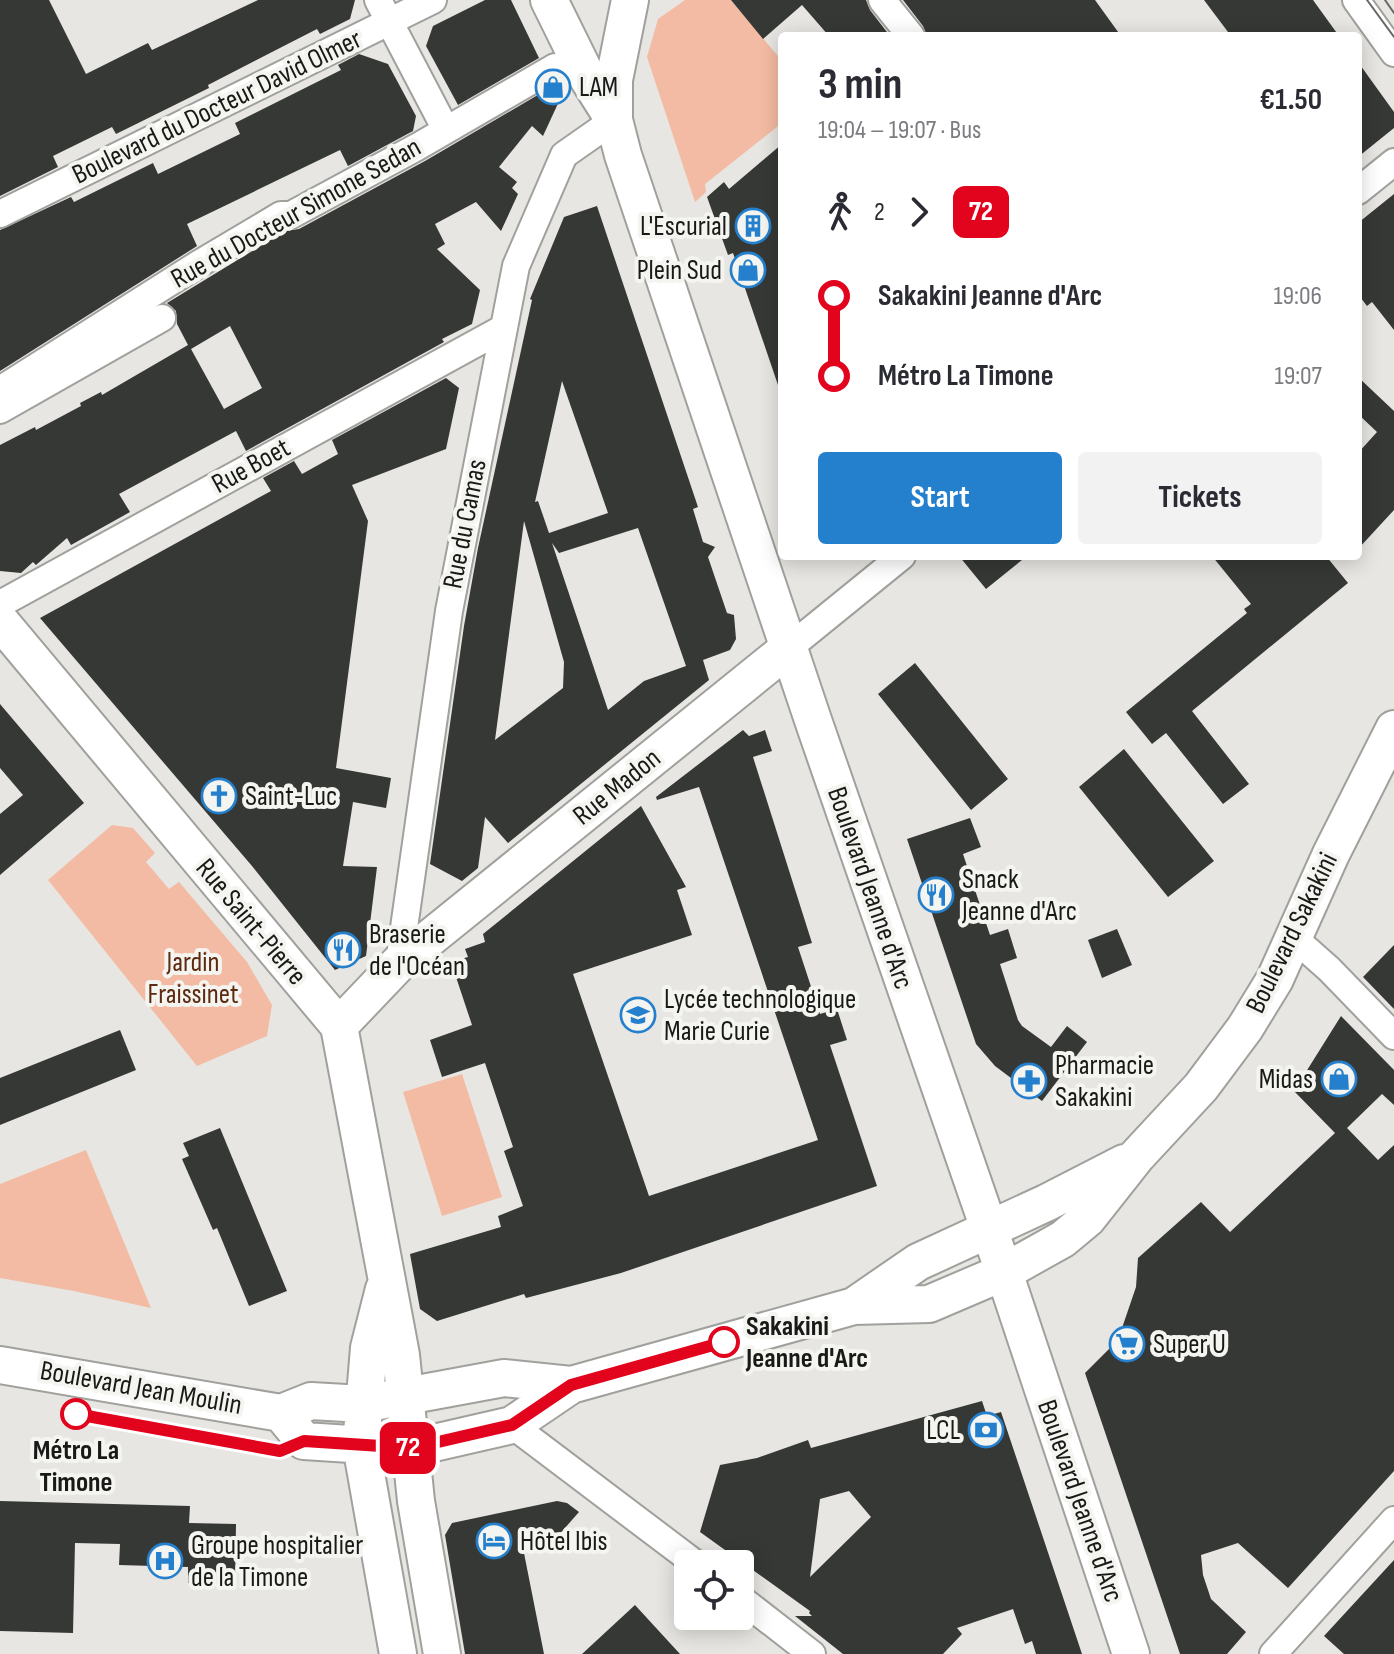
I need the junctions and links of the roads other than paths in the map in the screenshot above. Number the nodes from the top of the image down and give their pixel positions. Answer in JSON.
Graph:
{"nodes":[{"id":1,"x":433,"y":0,"type":"edge"},
{"id":2,"x":882,"y":0,"type":"edge"},
{"id":3,"x":1356,"y":0,"type":"edge"},
{"id":4,"x":634,"y":4,"type":"edge"},
{"id":5,"x":384,"y":11,"type":"edge"},
{"id":6,"x":556,"y":14,"type":"edge"},
{"id":7,"x":908,"y":32,"type":"edge"},
{"id":8,"x":1394,"y":53,"type":"edge"},
{"id":9,"x":555,"y":67,"type":"dead end"},
{"id":10,"x":614,"y":120,"type":"junction"},
{"id":11,"x":446,"y":130,"type":"junction"},
{"id":12,"x":1394,"y":162,"type":"edge"},
{"id":13,"x":1362,"y":188,"type":"edge"},
{"id":14,"x":0,"y":214,"type":"edge"},
{"id":15,"x":162,"y":318,"type":"dead end"},
{"id":16,"x":502,"y":329,"type":"junction"},
{"id":17,"x":0,"y":390,"type":"edge"},
{"id":18,"x":0,"y":410,"type":"edge"},
{"id":19,"x":897,"y":560,"type":"edge"},
{"id":20,"x":0,"y":604,"type":"edge"},
{"id":21,"x":0,"y":621,"type":"edge"},
{"id":22,"x":790,"y":647,"type":"junction"},
{"id":23,"x":1394,"y":729,"type":"edge"},
{"id":24,"x":1294,"y":938,"type":"junction"},
{"id":25,"x":399,"y":963,"type":"junction"},
{"id":26,"x":339,"y":1026,"type":"junction"},
{"id":27,"x":1394,"y":1036,"type":"edge"},
{"id":28,"x":1136,"y":1157,"type":"junction"},
{"id":29,"x":989,"y":1230,"type":"junction"},
{"id":30,"x":1004,"y":1272,"type":"junction"},
{"id":31,"x":388,"y":1276,"type":"junction"},
{"id":32,"x":854,"y":1306,"type":"junction"},
{"id":33,"x":0,"y":1365,"type":"edge"},
{"id":34,"x":571,"y":1385,"type":"junction"},
{"id":35,"x":407,"y":1397,"type":"junction"},
{"id":36,"x":363,"y":1404,"type":"junction"},
{"id":37,"x":281,"y":1413,"type":"junction"},
{"id":38,"x":512,"y":1425,"type":"junction"},
{"id":39,"x":361,"y":1445,"type":"junction"},
{"id":40,"x":412,"y":1448,"type":"junction"},
{"id":41,"x":1394,"y":1520,"type":"edge"},
{"id":42,"x":677,"y":1550,"type":"edge"},
{"id":43,"x":754,"y":1609,"type":"edge"},
{"id":44,"x":1287,"y":1649,"type":"edge"},
{"id":45,"x":398,"y":1654,"type":"edge"},
{"id":46,"x":442,"y":1654,"type":"edge"},
{"id":47,"x":812,"y":1654,"type":"edge"},
{"id":48,"x":1131,"y":1654,"type":"edge"}],
"edges":[{"from":1,"to":5,"type":"street","name":"Boulevard du Docteur David Olmer"},
{"from":2,"to":7,"type":"street"},
{"from":3,"to":8,"type":"street"},
{"from":4,"to":6,"type":"street"},
{"from":4,"to":10,"type":"street","name":"Boulevard Jeanne d'Arc"},
{"from":5,"to":11,"type":"street"},
{"from":5,"to":14,"type":"street","name":"Boulevard du Docteur David Olmer"},
{"from":6,"to":10,"type":"street","name":"Boulevard Jeanne d'Arc"},
{"from":9,"to":11,"type":"street","name":"Rue du Docteur Simone Sedan"},
{"from":10,"to":16,"type":"street","name":"Rue du Camas"},
{"from":10,"to":22,"type":"street","name":"Boulevard Jeanne d'Arc"},
{"from":11,"to":17,"type":"street","name":"Rue du Docteur Simone Sedan"},
{"from":12,"to":13,"type":"street"},
{"from":15,"to":18,"type":"street","name":"Rue du Docteur Simone Sedan"},
{"from":16,"to":20,"type":"street","name":"Rue Boet"},
{"from":16,"to":25,"type":"street","name":"Rue du Camas"},
{"from":19,"to":22,"type":"street","name":"Rue Madon"},
{"from":21,"to":26,"type":"street","name":"Rue Saint-Pierre"},
{"from":22,"to":25,"type":"street","name":"Rue Madon"},
{"from":22,"to":29,"type":"street","name":"Boulevard Jeanne d'Arc"},
{"from":23,"to":24,"type":"street","name":"Boulevard Sakakini"},
{"from":24,"to":27,"type":"street"},
{"from":24,"to":28,"type":"street","name":"Boulevard Sakakini"},
{"from":25,"to":26,"type":"street","name":"Rue Madon"},
{"from":26,"to":31,"type":"street","name":"Rue Saint-Pierre"},
{"from":28,"to":29,"type":"street","name":"Boulevard Sakakini"},
{"from":28,"to":30,"type":"street","name":"Boulevard Sakakini"},
{"from":29,"to":30,"type":"street","name":"Boulevard Jeanne d'Arc"},
{"from":29,"to":32,"type":"street","name":"Boulevard Sakakini"},
{"from":30,"to":32,"type":"street","name":"Boulevard Sakakini"},
{"from":30,"to":48,"type":"street","name":"Boulevard Jeanne d'Arc"},
{"from":31,"to":35,"type":"street","name":"Rue Saint-Pierre"},
{"from":31,"to":36,"type":"street","name":"Rue Saint-Pierre"},
{"from":32,"to":34,"type":"street","name":"Boulevard Sakakini"},
{"from":33,"to":37,"type":"street","name":"Boulevard Jean Moulin"},
{"from":34,"to":35,"type":"street","name":"Boulevard Sakakini"},
{"from":34,"to":38,"type":"street","name":"Boulevard Sakakini"},
{"from":35,"to":36,"type":"street","name":"Boulevard Sakakini"},
{"from":35,"to":40,"type":"street","name":"Rue Saint-Pierre"},
{"from":36,"to":37,"type":"street","name":"Boulevard Jean Moulin"},
{"from":36,"to":39,"type":"street","name":"Rue Saint-Pierre"},
{"from":37,"to":39,"type":"street","name":"Boulevard Jean Moulin"},
{"from":38,"to":40,"type":"street","name":"Boulevard Sakakini"},
{"from":38,"to":42,"type":"street"},
{"from":39,"to":40,"type":"street","name":"Boulevard Sakakini"},
{"from":39,"to":45,"type":"street","name":"Rue Saint-Pierre"},
{"from":40,"to":46,"type":"street","name":"Rue Saint-Pierre"},
{"from":41,"to":44,"type":"street"},
{"from":43,"to":47,"type":"street"}]}
